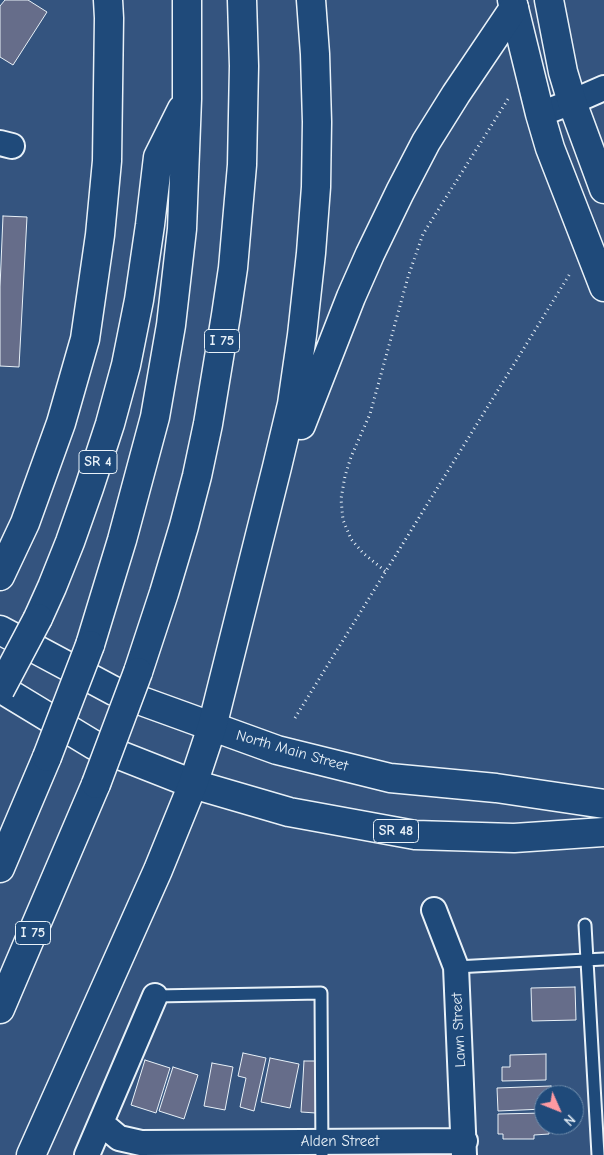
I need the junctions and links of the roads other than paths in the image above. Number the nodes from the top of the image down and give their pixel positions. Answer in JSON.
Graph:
{"nodes":[{"id":1,"x":108,"y":0,"type":"edge"},
{"id":2,"x":187,"y":0,"type":"edge"},
{"id":3,"x":242,"y":0,"type":"edge"},
{"id":4,"x":311,"y":0,"type":"edge"},
{"id":5,"x":549,"y":0,"type":"edge"},
{"id":6,"x":513,"y":4,"type":"edge"},
{"id":7,"x":604,"y":88,"type":"edge"},
{"id":8,"x":187,"y":99,"type":"junction"},
{"id":9,"x":572,"y":102,"type":"junction"},
{"id":10,"x":540,"y":114,"type":"junction"},
{"id":11,"x":604,"y":189,"type":"edge"},
{"id":12,"x":604,"y":287,"type":"edge"},
{"id":13,"x":277,"y":467,"type":"junction"},
{"id":14,"x":0,"y":576,"type":"edge"},
{"id":15,"x":0,"y":630,"type":"edge"},
{"id":16,"x":0,"y":689,"type":"edge"},
{"id":17,"x":212,"y":727,"type":"junction"},
{"id":18,"x":193,"y":784,"type":"junction"},
{"id":19,"x":604,"y":804,"type":"edge"},
{"id":20,"x":604,"y":832,"type":"edge"},
{"id":21,"x":0,"y":868,"type":"edge"},
{"id":22,"x":434,"y":910,"type":"dead end"},
{"id":23,"x":585,"y":925,"type":"dead end"},
{"id":24,"x":604,"y":959,"type":"edge"},
{"id":25,"x":586,"y":960,"type":"junction"},
{"id":26,"x":456,"y":967,"type":"junction"},
{"id":27,"x":155,"y":996,"type":"joint"},
{"id":28,"x":0,"y":1009,"type":"edge"},
{"id":29,"x":101,"y":1123,"type":"junction"},
{"id":30,"x":322,"y":1148,"type":"edge"},
{"id":31,"x":464,"y":1148,"type":"edge"},
{"id":32,"x":31,"y":1155,"type":"edge"},
{"id":33,"x":87,"y":1155,"type":"edge"},
{"id":34,"x":598,"y":1155,"type":"edge"}],
"edges":[{"from":1,"to":14,"type":"main road"},
{"from":2,"to":8,"type":"main road"},
{"from":3,"to":28,"type":"main road","number":"I 75","bridge":true},
{"from":4,"to":13,"type":"main road"},
{"from":5,"to":9,"type":"main road"},
{"from":6,"to":10,"type":"main road"},
{"from":6,"to":13,"type":"main road"},
{"from":7,"to":9,"type":"street"},
{"from":8,"to":16,"type":"main road","number":"SR 4","bridge":true},
{"from":8,"to":21,"type":"main road","bridge":true},
{"from":9,"to":10,"type":"street"},
{"from":9,"to":11,"type":"main road"},
{"from":10,"to":12,"type":"main road"},
{"from":13,"to":17,"type":"main road"},
{"from":15,"to":17,"type":"main road","name":"North Main Street"},
{"from":16,"to":18,"type":"main road","number":"SR 48"},
{"from":17,"to":18,"type":"main road"},
{"from":17,"to":19,"type":"main road","name":"North Main Street"},
{"from":18,"to":20,"type":"main road","number":"SR 48"},
{"from":18,"to":32,"type":"main road"},
{"from":22,"to":26,"type":"street","name":"Lawn Street"},
{"from":23,"to":25,"type":"lane"},
{"from":24,"to":25,"type":"lane"},
{"from":25,"to":26,"type":"lane"},
{"from":25,"to":34,"type":"lane"},
{"from":26,"to":31,"type":"street","name":"Lawn Street"},
{"from":27,"to":29,"type":"street"},
{"from":27,"to":30,"type":"lane"},
{"from":29,"to":30,"type":"street","name":"Alden Street"},
{"from":29,"to":33,"type":"street"},
{"from":30,"to":31,"type":"street","name":"Alden Street"}]}
